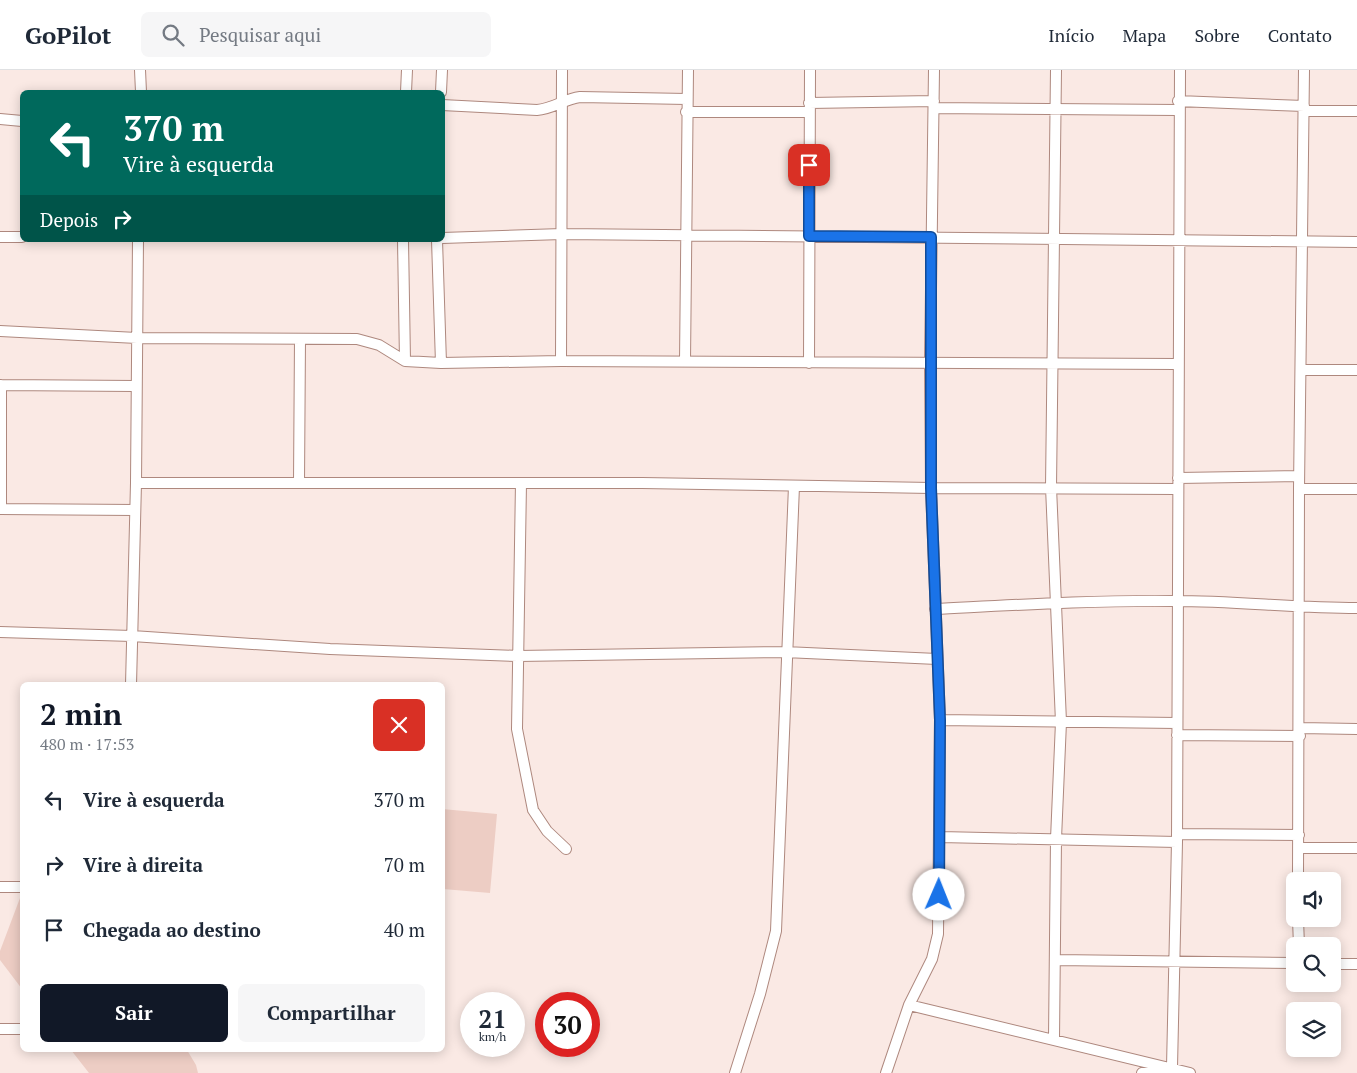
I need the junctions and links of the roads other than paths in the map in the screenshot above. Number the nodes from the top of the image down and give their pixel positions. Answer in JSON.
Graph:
{"nodes":[{"id":1,"x":140,"y":70,"type":"edge"},
{"id":2,"x":407,"y":70,"type":"edge"},
{"id":3,"x":442,"y":70,"type":"edge"},
{"id":4,"x":562,"y":70,"type":"edge"},
{"id":5,"x":688,"y":70,"type":"edge"},
{"id":6,"x":810,"y":70,"type":"edge"},
{"id":7,"x":934,"y":70,"type":"edge"},
{"id":8,"x":1056,"y":70,"type":"edge"},
{"id":9,"x":1180,"y":70,"type":"edge"},
{"id":10,"x":1304,"y":70,"type":"edge"},
{"id":11,"x":141,"y":90,"type":"edge"},
{"id":12,"x":406,"y":90,"type":"edge"},
{"id":13,"x":441,"y":90,"type":"edge"},
{"id":14,"x":687,"y":99,"type":"junction"},
{"id":15,"x":562,"y":103,"type":"junction"},
{"id":16,"x":934,"y":104,"type":"junction"},
{"id":17,"x":445,"y":105,"type":"edge"},
{"id":18,"x":1178,"y":106,"type":"junction"},
{"id":19,"x":809,"y":107,"type":"junction"},
{"id":20,"x":1304,"y":108,"type":"junction"},
{"id":21,"x":1056,"y":110,"type":"junction"},
{"id":22,"x":1357,"y":111,"type":"edge"},
{"id":23,"x":686,"y":112,"type":"junction"},
{"id":24,"x":0,"y":119,"type":"edge"},
{"id":25,"x":20,"y":120,"type":"edge"},
{"id":26,"x":562,"y":234,"type":"junction"},
{"id":27,"x":687,"y":235,"type":"junction"},
{"id":28,"x":809,"y":236,"type":"junction"},
{"id":29,"x":0,"y":237,"type":"edge"},
{"id":30,"x":20,"y":237,"type":"edge"},
{"id":31,"x":931,"y":237,"type":"junction"},
{"id":32,"x":445,"y":238,"type":"edge"},
{"id":33,"x":1054,"y":238,"type":"junction"},
{"id":34,"x":1179,"y":240,"type":"junction"},
{"id":35,"x":138,"y":242,"type":"edge"},
{"id":36,"x":402,"y":242,"type":"edge"},
{"id":37,"x":437,"y":242,"type":"edge"},
{"id":38,"x":1357,"y":242,"type":"edge"},
{"id":39,"x":1302,"y":243,"type":"junction"},
{"id":40,"x":0,"y":331,"type":"edge"},
{"id":41,"x":137,"y":338,"type":"junction"},
{"id":42,"x":300,"y":339,"type":"junction"},
{"id":43,"x":405,"y":361,"type":"junction"},
{"id":44,"x":561,"y":361,"type":"junction"},
{"id":45,"x":685,"y":362,"type":"junction"},
{"id":46,"x":930,"y":362,"type":"junction"},
{"id":47,"x":1053,"y":362,"type":"junction"},
{"id":48,"x":441,"y":363,"type":"junction"},
{"id":49,"x":809,"y":363,"type":"junction"},
{"id":50,"x":1177,"y":364,"type":"junction"},
{"id":51,"x":1301,"y":370,"type":"junction"},
{"id":52,"x":1357,"y":370,"type":"edge"},
{"id":53,"x":0,"y":385,"type":"edge"},
{"id":54,"x":135,"y":386,"type":"junction"},
{"id":55,"x":1300,"y":476,"type":"junction"},
{"id":56,"x":1178,"y":478,"type":"junction"},
{"id":57,"x":299,"y":482,"type":"junction"},
{"id":58,"x":136,"y":483,"type":"junction"},
{"id":59,"x":521,"y":483,"type":"junction"},
{"id":60,"x":794,"y":486,"type":"junction"},
{"id":61,"x":1051,"y":487,"type":"junction"},
{"id":62,"x":931,"y":488,"type":"junction"},
{"id":63,"x":1177,"y":489,"type":"junction"},
{"id":64,"x":1299,"y":489,"type":"junction"},
{"id":65,"x":1357,"y":489,"type":"edge"},
{"id":66,"x":0,"y":509,"type":"edge"},
{"id":67,"x":135,"y":510,"type":"junction"},
{"id":68,"x":1176,"y":600,"type":"junction"},
{"id":69,"x":1057,"y":602,"type":"junction"},
{"id":70,"x":1300,"y":608,"type":"junction"},
{"id":71,"x":1357,"y":608,"type":"edge"},
{"id":72,"x":935,"y":609,"type":"junction"},
{"id":73,"x":0,"y":632,"type":"edge"},
{"id":74,"x":132,"y":636,"type":"junction"},
{"id":75,"x":785,"y":652,"type":"junction"},
{"id":76,"x":518,"y":656,"type":"junction"},
{"id":77,"x":938,"y":658,"type":"junction"},
{"id":78,"x":131,"y":682,"type":"edge"},
{"id":79,"x":940,"y":720,"type":"junction"},
{"id":80,"x":1061,"y":722,"type":"junction"},
{"id":81,"x":1177,"y":723,"type":"junction"},
{"id":82,"x":1357,"y":729,"type":"edge"},
{"id":83,"x":1300,"y":732,"type":"junction"},
{"id":84,"x":1177,"y":735,"type":"junction"},
{"id":85,"x":1298,"y":834,"type":"junction"},
{"id":86,"x":940,"y":837,"type":"junction"},
{"id":87,"x":1177,"y":838,"type":"junction"},
{"id":88,"x":1056,"y":839,"type":"junction"},
{"id":89,"x":1298,"y":848,"type":"junction"},
{"id":90,"x":1357,"y":848,"type":"edge"},
{"id":91,"x":566,"y":849,"type":"dead end"},
{"id":92,"x":1298,"y":872,"type":"edge"},
{"id":93,"x":0,"y":887,"type":"edge"},
{"id":94,"x":20,"y":888,"type":"edge"},
{"id":95,"x":1056,"y":960,"type":"junction"},
{"id":96,"x":1175,"y":960,"type":"junction"},
{"id":97,"x":1286,"y":963,"type":"edge"},
{"id":98,"x":1341,"y":964,"type":"edge"},
{"id":99,"x":1357,"y":964,"type":"edge"},
{"id":100,"x":909,"y":1005,"type":"junction"},
{"id":101,"x":0,"y":1029,"type":"edge"},
{"id":102,"x":20,"y":1029,"type":"edge"},
{"id":103,"x":1054,"y":1039,"type":"junction"},
{"id":104,"x":1172,"y":1067,"type":"junction"},
{"id":105,"x":735,"y":1073,"type":"edge"},
{"id":106,"x":886,"y":1073,"type":"edge"},
{"id":107,"x":1142,"y":1073,"type":"edge"},
{"id":108,"x":1190,"y":1073,"type":"edge"}],
"edges":[{"from":1,"to":11,"type":"street"},
{"from":2,"to":12,"type":"street"},
{"from":3,"to":13,"type":"street"},
{"from":4,"to":15,"type":"street"},
{"from":5,"to":14,"type":"street"},
{"from":6,"to":19,"type":"street"},
{"from":7,"to":16,"type":"street"},
{"from":8,"to":21,"type":"street"},
{"from":9,"to":18,"type":"street"},
{"from":10,"to":20,"type":"street"},
{"from":14,"to":15,"type":"street"},
{"from":14,"to":23,"type":"street"},
{"from":15,"to":17,"type":"street"},
{"from":15,"to":26,"type":"street"},
{"from":16,"to":19,"type":"street"},
{"from":16,"to":21,"type":"street"},
{"from":16,"to":31,"type":"street"},
{"from":18,"to":20,"type":"street"},
{"from":18,"to":21,"type":"street"},
{"from":18,"to":34,"type":"street"},
{"from":19,"to":23,"type":"street"},
{"from":19,"to":28,"type":"street"},
{"from":20,"to":22,"type":"street"},
{"from":20,"to":39,"type":"street"},
{"from":21,"to":33,"type":"street"},
{"from":23,"to":27,"type":"street"},
{"from":24,"to":25,"type":"street"},
{"from":26,"to":27,"type":"street"},
{"from":26,"to":32,"type":"street"},
{"from":26,"to":44,"type":"street"},
{"from":27,"to":28,"type":"street"},
{"from":27,"to":45,"type":"street"},
{"from":28,"to":31,"type":"street"},
{"from":28,"to":49,"type":"street"},
{"from":29,"to":30,"type":"street"},
{"from":31,"to":33,"type":"street"},
{"from":31,"to":46,"type":"street"},
{"from":33,"to":34,"type":"street"},
{"from":33,"to":47,"type":"street"},
{"from":34,"to":39,"type":"street"},
{"from":34,"to":50,"type":"street"},
{"from":35,"to":41,"type":"street"},
{"from":36,"to":43,"type":"street"},
{"from":37,"to":48,"type":"street"},
{"from":38,"to":39,"type":"street"},
{"from":39,"to":51,"type":"street"},
{"from":40,"to":41,"type":"street"},
{"from":41,"to":42,"type":"street"},
{"from":41,"to":54,"type":"street"},
{"from":42,"to":43,"type":"street"},
{"from":42,"to":57,"type":"street"},
{"from":43,"to":48,"type":"street"},
{"from":44,"to":45,"type":"street"},
{"from":44,"to":48,"type":"street"},
{"from":45,"to":49,"type":"street"},
{"from":46,"to":47,"type":"street"},
{"from":46,"to":49,"type":"street"},
{"from":46,"to":62,"type":"street"},
{"from":47,"to":50,"type":"street"},
{"from":47,"to":61,"type":"street"},
{"from":50,"to":56,"type":"street"},
{"from":51,"to":52,"type":"street"},
{"from":51,"to":55,"type":"street"},
{"from":53,"to":54,"type":"street"},
{"from":53,"to":66,"type":"street"},
{"from":54,"to":58,"type":"street"},
{"from":55,"to":56,"type":"street"},
{"from":55,"to":64,"type":"street"},
{"from":56,"to":63,"type":"street"},
{"from":57,"to":58,"type":"street"},
{"from":57,"to":59,"type":"street"},
{"from":58,"to":67,"type":"street"},
{"from":59,"to":60,"type":"street"},
{"from":59,"to":76,"type":"street"},
{"from":60,"to":62,"type":"street"},
{"from":60,"to":75,"type":"street"},
{"from":61,"to":62,"type":"street"},
{"from":61,"to":63,"type":"street"},
{"from":61,"to":69,"type":"street"},
{"from":62,"to":72,"type":"street"},
{"from":63,"to":68,"type":"street"},
{"from":64,"to":65,"type":"street"},
{"from":64,"to":70,"type":"street"},
{"from":66,"to":67,"type":"street"},
{"from":67,"to":74,"type":"street"},
{"from":68,"to":69,"type":"street"},
{"from":68,"to":70,"type":"street"},
{"from":68,"to":81,"type":"street"},
{"from":69,"to":72,"type":"street"},
{"from":69,"to":80,"type":"street"},
{"from":70,"to":71,"type":"street"},
{"from":70,"to":83,"type":"street"},
{"from":72,"to":77,"type":"street"},
{"from":73,"to":74,"type":"street"},
{"from":74,"to":76,"type":"street"},
{"from":74,"to":78,"type":"street"},
{"from":75,"to":76,"type":"street"},
{"from":75,"to":77,"type":"street"},
{"from":75,"to":105,"type":"street"},
{"from":76,"to":91,"type":"street"},
{"from":77,"to":79,"type":"street"},
{"from":79,"to":80,"type":"street"},
{"from":79,"to":86,"type":"street"},
{"from":80,"to":81,"type":"street"},
{"from":80,"to":88,"type":"street"},
{"from":81,"to":84,"type":"street"},
{"from":82,"to":83,"type":"street"},
{"from":83,"to":84,"type":"street"},
{"from":83,"to":85,"type":"street"},
{"from":84,"to":87,"type":"street"},
{"from":85,"to":87,"type":"street"},
{"from":85,"to":89,"type":"street"},
{"from":86,"to":88,"type":"street"},
{"from":86,"to":100,"type":"street"},
{"from":87,"to":88,"type":"street"},
{"from":87,"to":96,"type":"street"},
{"from":88,"to":95,"type":"street"},
{"from":89,"to":90,"type":"street"},
{"from":89,"to":92,"type":"street"},
{"from":93,"to":94,"type":"street"},
{"from":95,"to":96,"type":"street"},
{"from":95,"to":103,"type":"street"},
{"from":96,"to":97,"type":"street"},
{"from":96,"to":104,"type":"street"},
{"from":98,"to":99,"type":"street"},
{"from":100,"to":103,"type":"street"},
{"from":100,"to":106,"type":"street"},
{"from":101,"to":102,"type":"street"},
{"from":103,"to":104,"type":"street"},
{"from":104,"to":107,"type":"street"},
{"from":104,"to":108,"type":"street"}]}
